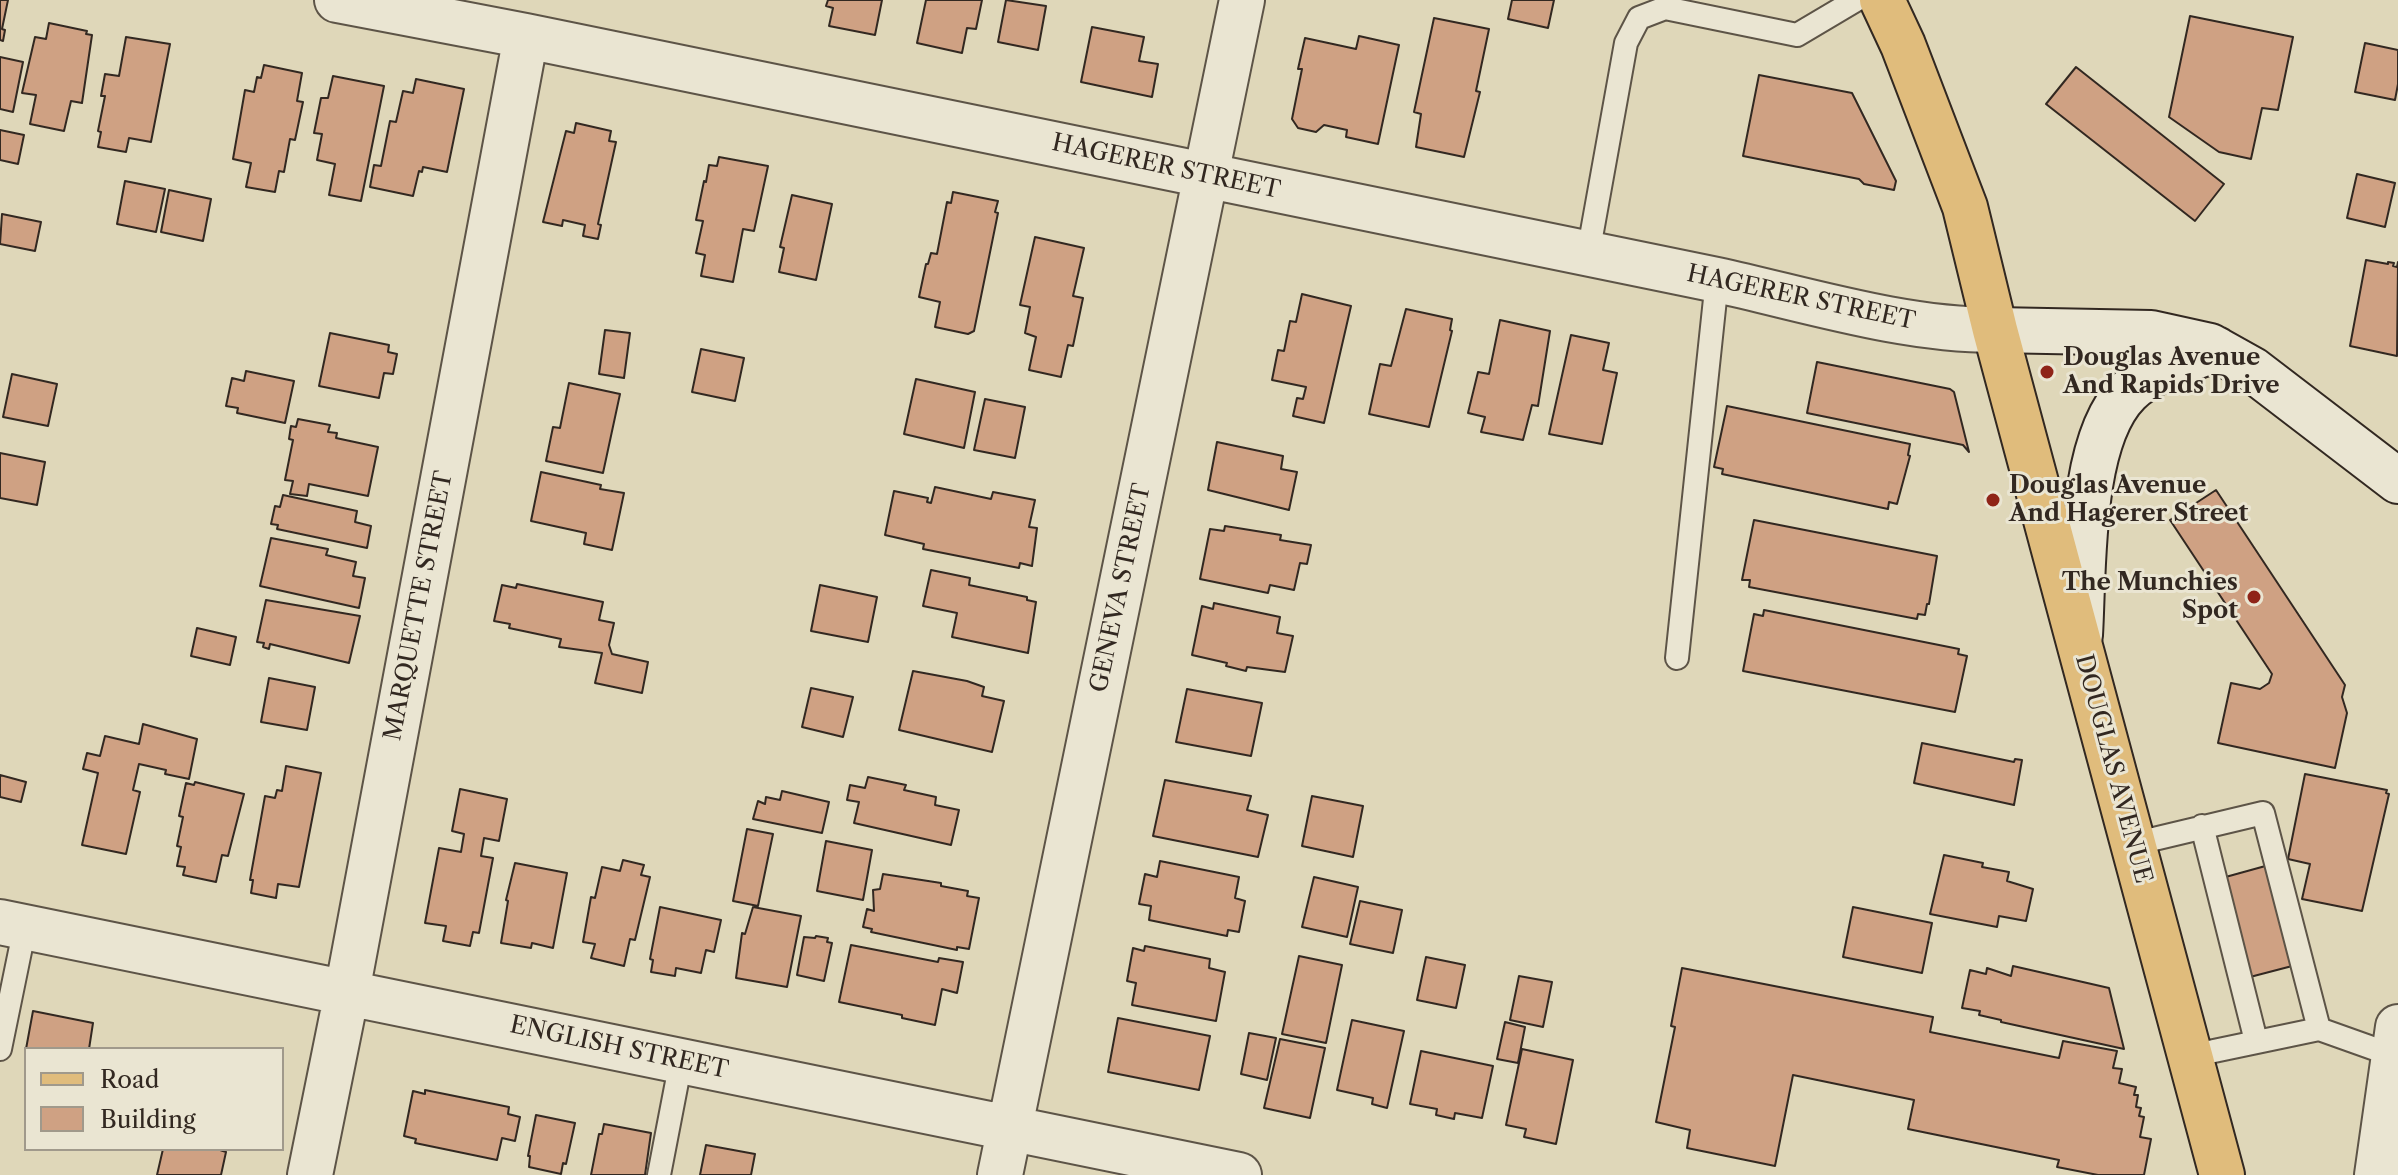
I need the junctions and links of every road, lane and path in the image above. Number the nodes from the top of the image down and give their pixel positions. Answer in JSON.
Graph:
{"nodes":[{"id":1,"x":337,"y":0,"type":"edge"},
{"id":2,"x":1242,"y":0,"type":"edge"},
{"id":3,"x":1856,"y":0,"type":"edge"},
{"id":4,"x":1882,"y":0,"type":"edge"},
{"id":5,"x":1900,"y":0,"type":"edge"},
{"id":6,"x":526,"y":36,"type":"junction"},
{"id":7,"x":1903,"y":45,"type":"junction"},
{"id":8,"x":1206,"y":175,"type":"junction"},
{"id":9,"x":1588,"y":254,"type":"junction"},
{"id":10,"x":1717,"y":280,"type":"junction"},
{"id":11,"x":1995,"y":330,"type":"junction"},
{"id":12,"x":2216,"y":349,"type":"junction"},
{"id":13,"x":2398,"y":481,"type":"edge"},
{"id":14,"x":2080,"y":648,"type":"junction"},
{"id":15,"x":1677,"y":658,"type":"dead end"},
{"id":16,"x":2202,"y":826,"type":"junction"},
{"id":17,"x":2133,"y":844,"type":"junction"},
{"id":18,"x":12,"y":924,"type":"edge"},
{"id":19,"x":347,"y":992,"type":"junction"},
{"id":20,"x":2319,"y":1029,"type":"junction"},
{"id":21,"x":2256,"y":1041,"type":"junction"},
{"id":22,"x":2395,"y":1041,"type":"edge"},
{"id":23,"x":0,"y":1049,"type":"edge"},
{"id":24,"x":2190,"y":1056,"type":"junction"},
{"id":25,"x":681,"y":1061,"type":"junction"},
{"id":26,"x":1010,"y":1128,"type":"junction"},
{"id":27,"x":310,"y":1175,"type":"edge"},
{"id":28,"x":659,"y":1175,"type":"edge"},
{"id":29,"x":1000,"y":1175,"type":"edge"},
{"id":30,"x":1239,"y":1175,"type":"edge"},
{"id":31,"x":2222,"y":1175,"type":"edge"},
{"id":32,"x":2377,"y":1175,"type":"edge"}],
"edges":[{"from":1,"to":6,"type":"street","name":"HAGERER STREET"},
{"from":2,"to":8,"type":"street","name":"GENEVA STREET"},
{"from":3,"to":9,"type":"lane"},
{"from":4,"to":7,"type":"main road","name":"DOUGLAS AVENUE"},
{"from":5,"to":7,"type":"street"},
{"from":6,"to":8,"type":"street","name":"HAGERER STREET"},
{"from":6,"to":19,"type":"street","name":"MARQUETTE STREET"},
{"from":7,"to":11,"type":"main road","name":"DOUGLAS AVENUE"},
{"from":8,"to":9,"type":"street","name":"HAGERER STREET"},
{"from":8,"to":26,"type":"street","name":"GENEVA STREET"},
{"from":9,"to":10,"type":"street","name":"HAGERER STREET"},
{"from":10,"to":11,"type":"street","name":"HAGERER STREET"},
{"from":10,"to":15,"type":"lane"},
{"from":11,"to":12,"type":"street","name":"HAGERER STREET"},
{"from":11,"to":14,"type":"main road","name":"DOUGLAS AVENUE"},
{"from":12,"to":13,"type":"street","name":"HAGERER STREET"},
{"from":12,"to":14,"type":"street"},
{"from":14,"to":17,"type":"main road","name":"DOUGLAS AVENUE"},
{"from":16,"to":17,"type":"lane"},
{"from":16,"to":20,"type":"lane"},
{"from":16,"to":21,"type":"lane"},
{"from":17,"to":24,"type":"main road","name":"DOUGLAS AVENUE"},
{"from":18,"to":19,"type":"street","name":"ENGLISH STREET"},
{"from":18,"to":23,"type":"lane"},
{"from":19,"to":25,"type":"street","name":"ENGLISH STREET"},
{"from":19,"to":27,"type":"street","name":"MARQUETTE STREET"},
{"from":20,"to":21,"type":"lane"},
{"from":20,"to":22,"type":"lane"},
{"from":21,"to":24,"type":"lane"},
{"from":22,"to":32,"type":"street"},
{"from":24,"to":31,"type":"main road","name":"DOUGLAS AVENUE"},
{"from":25,"to":26,"type":"street","name":"ENGLISH STREET"},
{"from":25,"to":28,"type":"lane"},
{"from":26,"to":29,"type":"street","name":"GENEVA STREET"},
{"from":26,"to":30,"type":"street","name":"ENGLISH STREET"}]}
